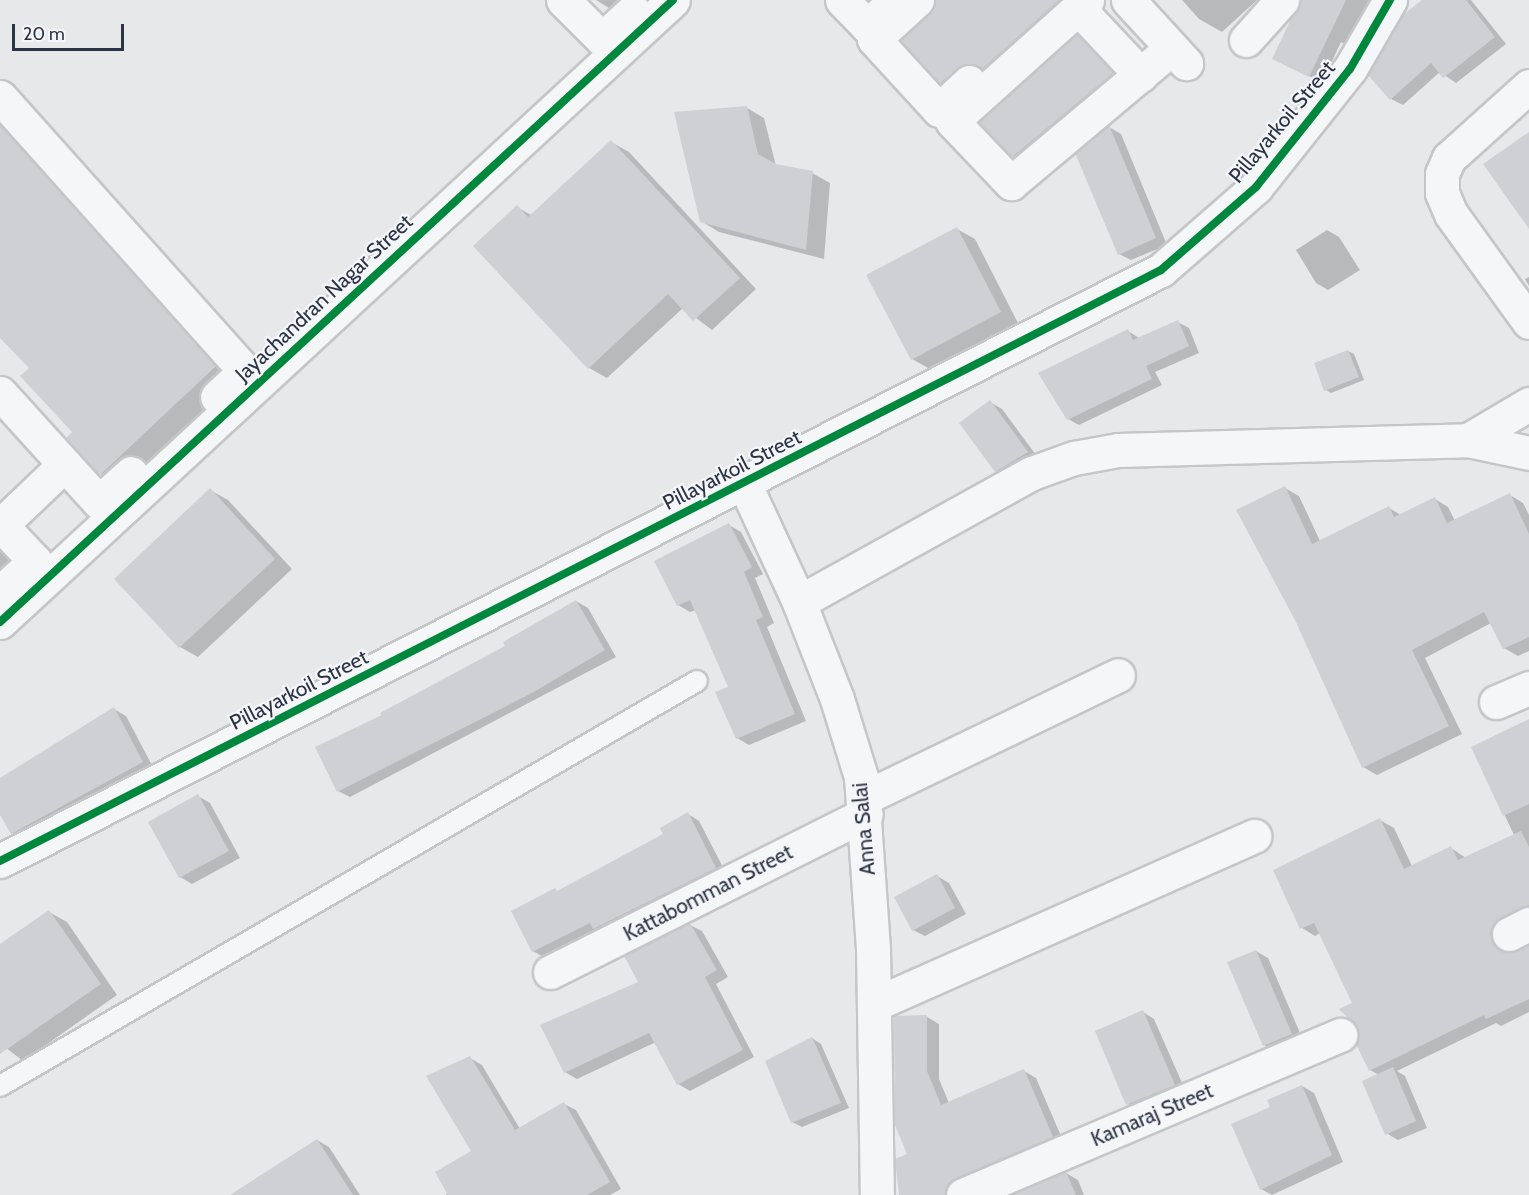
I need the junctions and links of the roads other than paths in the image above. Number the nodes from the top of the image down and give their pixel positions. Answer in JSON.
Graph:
{"nodes":[{"id":1,"x":563,"y":0,"type":"edge"},
{"id":2,"x":645,"y":0,"type":"edge"},
{"id":3,"x":673,"y":0,"type":"edge"},
{"id":4,"x":842,"y":0,"type":"edge"},
{"id":5,"x":896,"y":0,"type":"edge"},
{"id":6,"x":917,"y":0,"type":"edge"},
{"id":7,"x":1128,"y":0,"type":"edge"},
{"id":8,"x":1282,"y":0,"type":"edge"},
{"id":9,"x":1390,"y":0,"type":"edge"},
{"id":10,"x":1074,"y":3,"type":"edge"},
{"id":11,"x":1246,"y":40,"type":"dead end"},
{"id":12,"x":1141,"y":75,"type":"junction"},
{"id":13,"x":1529,"y":86,"type":"edge"},
{"id":14,"x":0,"y":97,"type":"edge"},
{"id":15,"x":1529,"y":321,"type":"edge"},
{"id":16,"x":0,"y":393,"type":"edge"},
{"id":17,"x":1529,"y":404,"type":"edge"},
{"id":18,"x":1468,"y":440,"type":"junction"},
{"id":19,"x":1529,"y":453,"type":"edge"},
{"id":20,"x":64,"y":464,"type":"junction"},
{"id":21,"x":745,"y":484,"type":"junction"},
{"id":22,"x":1,"y":524,"type":"edge"},
{"id":23,"x":0,"y":594,"type":"edge"},
{"id":24,"x":799,"y":602,"type":"junction"},
{"id":25,"x":0,"y":622,"type":"edge"},
{"id":26,"x":1118,"y":675,"type":"dead end"},
{"id":27,"x":697,"y":681,"type":"dead end"},
{"id":28,"x":1529,"y":688,"type":"edge"},
{"id":29,"x":1496,"y":702,"type":"dead end"},
{"id":30,"x":865,"y":806,"type":"junction"},
{"id":31,"x":1255,"y":836,"type":"dead end"},
{"id":32,"x":0,"y":861,"type":"edge"},
{"id":33,"x":550,"y":972,"type":"dead end"},
{"id":34,"x":875,"y":1004,"type":"junction"},
{"id":35,"x":1340,"y":1035,"type":"dead end"},
{"id":36,"x":0,"y":1086,"type":"edge"},
{"id":37,"x":877,"y":1195,"type":"edge"},
{"id":38,"x":963,"y":1195,"type":"edge"}],
"edges":[{"from":1,"to":2,"type":"street"},
{"from":3,"to":25,"type":"street","name":"Jayachandran Nagar Street"},
{"from":4,"to":5,"type":"street"},
{"from":6,"to":10,"type":"street"},
{"from":7,"to":12,"type":"street"},
{"from":8,"to":11,"type":"street"},
{"from":9,"to":21,"type":"street","name":"Pillayarkoil Street"},
{"from":10,"to":12,"type":"street"},
{"from":10,"to":12,"type":"street"},
{"from":13,"to":15,"type":"street"},
{"from":14,"to":20,"type":"street"},
{"from":16,"to":20,"type":"street"},
{"from":17,"to":18,"type":"street"},
{"from":18,"to":19,"type":"street"},
{"from":18,"to":24,"type":"street"},
{"from":20,"to":22,"type":"street"},
{"from":21,"to":24,"type":"street","name":"Anna Salai"},
{"from":21,"to":32,"type":"street","name":"Pillayarkoil Street"},
{"from":22,"to":23,"type":"street"},
{"from":24,"to":30,"type":"street","name":"Anna Salai"},
{"from":26,"to":30,"type":"street","name":"Kattabomman Street"},
{"from":27,"to":36,"type":"lane"},
{"from":28,"to":29,"type":"street"},
{"from":30,"to":33,"type":"street","name":"Kattabomman Street"},
{"from":30,"to":34,"type":"street","name":"Anna Salai"},
{"from":31,"to":34,"type":"street"},
{"from":34,"to":37,"type":"street","name":"Anna Salai"},
{"from":35,"to":38,"type":"street","name":"Kamaraj Street"}]}
